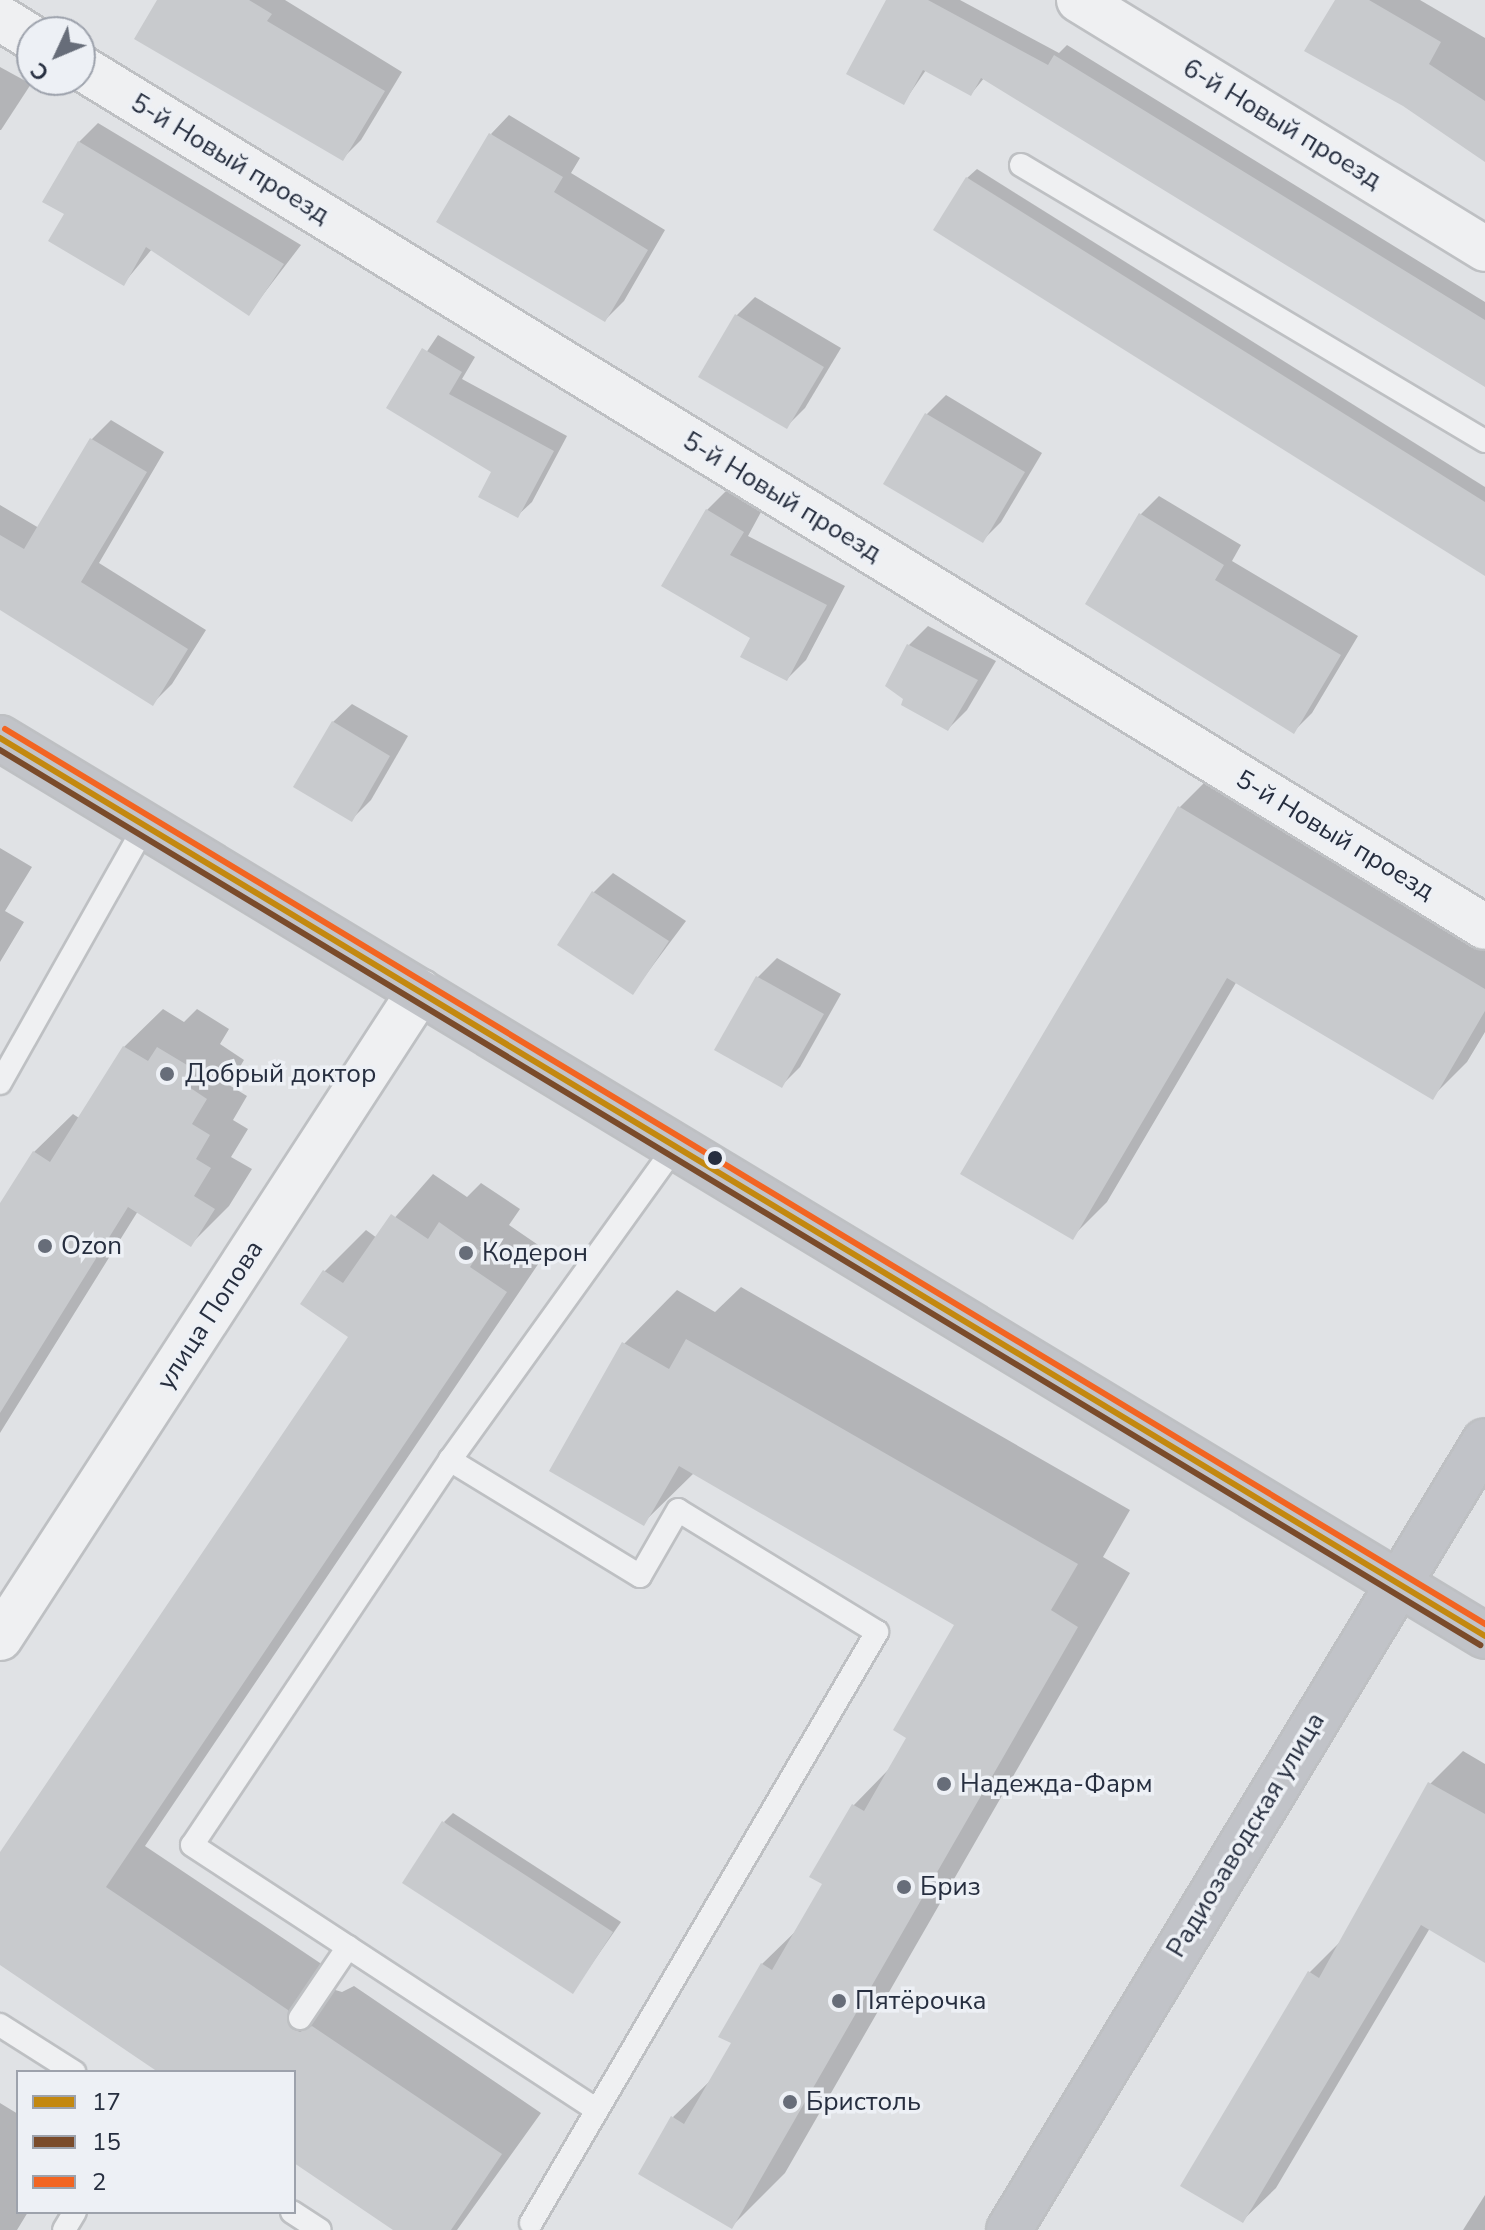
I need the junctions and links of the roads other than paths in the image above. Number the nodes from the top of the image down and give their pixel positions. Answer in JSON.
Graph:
{"nodes":[{"id":1,"x":1079,"y":0,"type":"edge"},
{"id":2,"x":96,"y":77,"type":"edge"},
{"id":3,"x":1021,"y":165,"type":"dead end"},
{"id":4,"x":1485,"y":249,"type":"edge"},
{"id":5,"x":1485,"y":441,"type":"edge"},
{"id":6,"x":0,"y":738,"type":"edge"},
{"id":7,"x":145,"y":826,"type":"junction"},
{"id":8,"x":1485,"y":927,"type":"edge"},
{"id":9,"x":420,"y":991,"type":"junction"},
{"id":10,"x":0,"y":1083,"type":"edge"},
{"id":11,"x":676,"y":1145,"type":"junction"},
{"id":12,"x":1485,"y":1441,"type":"edge"},
{"id":13,"x":450,"y":1460,"type":"junction"},
{"id":14,"x":1398,"y":1583,"type":"junction"},
{"id":15,"x":1485,"y":1636,"type":"edge"},
{"id":16,"x":0,"y":1638,"type":"edge"},
{"id":17,"x":348,"y":1947,"type":"junction"},
{"id":18,"x":300,"y":2018,"type":"dead end"},
{"id":19,"x":0,"y":2025,"type":"edge"},
{"id":20,"x":71,"y":2070,"type":"edge"},
{"id":21,"x":597,"y":2110,"type":"junction"},
{"id":22,"x":295,"y":2214,"type":"edge"},
{"id":23,"x":534,"y":2228,"type":"edge"},
{"id":24,"x":320,"y":2230,"type":"edge"},
{"id":25,"x":1009,"y":2230,"type":"edge"}],
"edges":[{"from":1,"to":4,"type":"street","name":"6-й Новый проезд"},
{"from":2,"to":8,"type":"street","name":"5-й Новый проезд"},
{"from":3,"to":5,"type":"lane"},
{"from":6,"to":7,"type":"street"},
{"from":7,"to":9,"type":"street"},
{"from":7,"to":10,"type":"lane"},
{"from":9,"to":11,"type":"street"},
{"from":9,"to":16,"type":"street","name":"улица Попова"},
{"from":11,"to":13,"type":"lane"},
{"from":11,"to":14,"type":"street"},
{"from":12,"to":14,"type":"street","name":"Радиозаводская улица"},
{"from":13,"to":17,"type":"lane"},
{"from":13,"to":21,"type":"lane"},
{"from":14,"to":15,"type":"street"},
{"from":14,"to":25,"type":"street","name":"Радиозаводская улица"},
{"from":17,"to":18,"type":"lane"},
{"from":17,"to":21,"type":"lane"},
{"from":19,"to":20,"type":"lane"},
{"from":21,"to":23,"type":"lane"},
{"from":22,"to":24,"type":"lane"}]}
